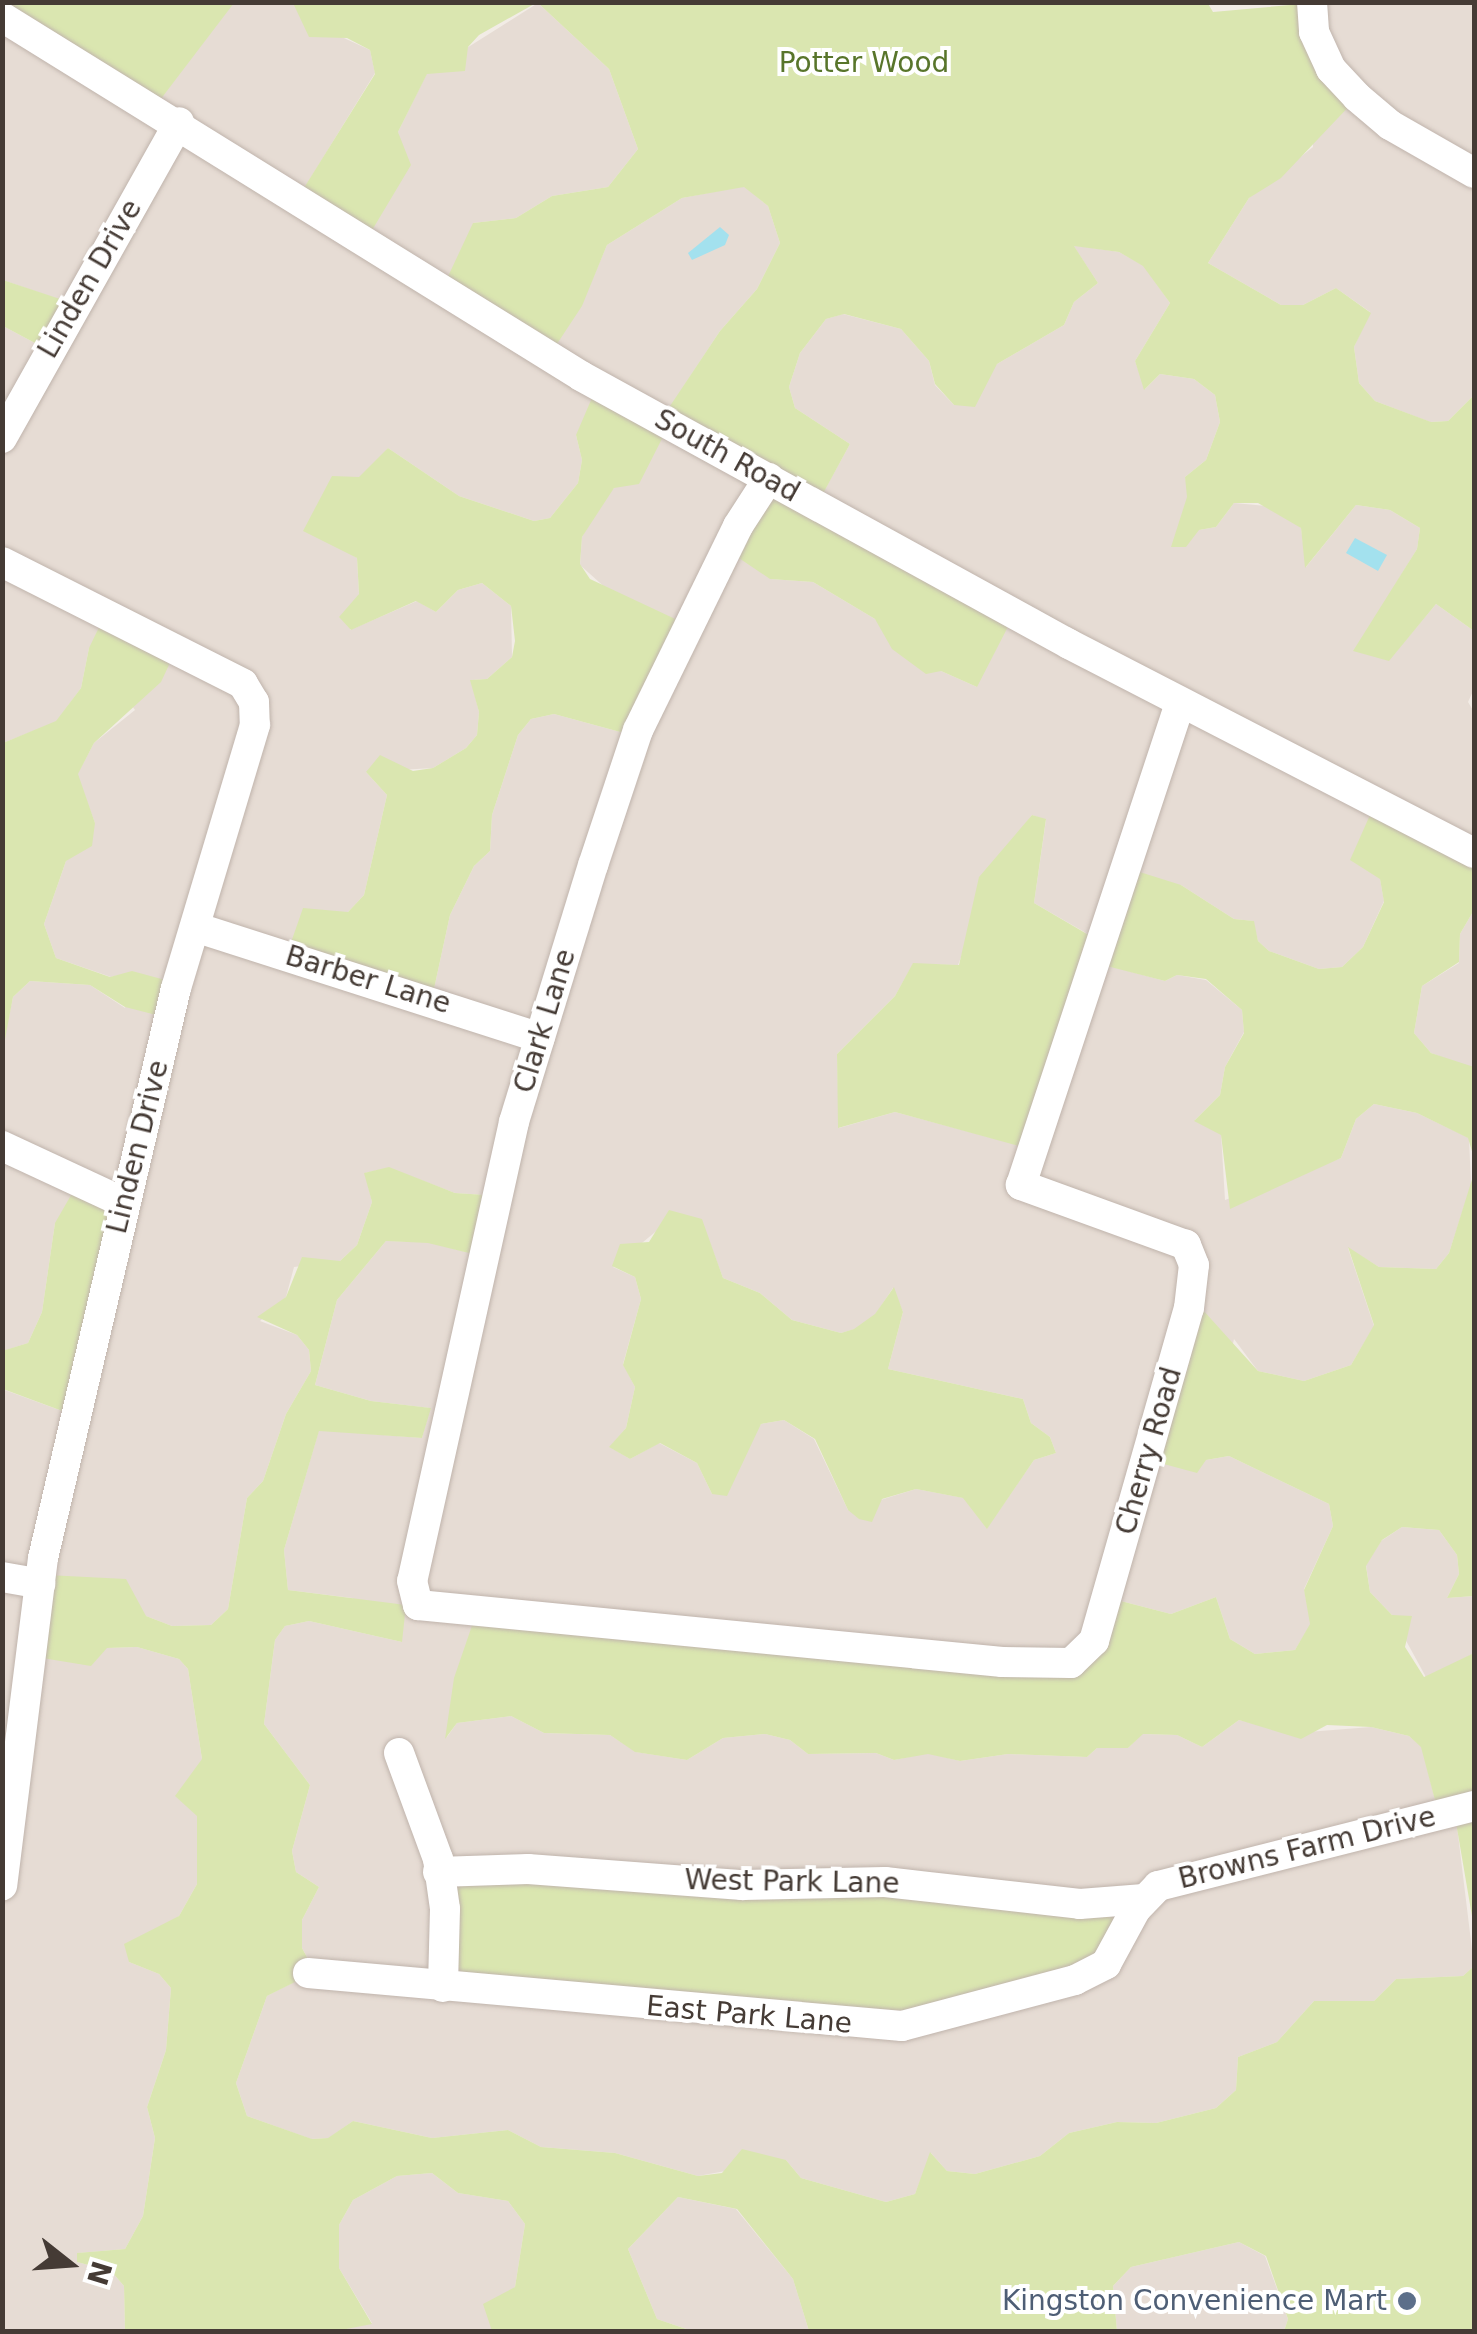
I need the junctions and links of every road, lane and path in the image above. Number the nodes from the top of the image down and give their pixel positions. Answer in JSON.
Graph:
{"nodes":[{"id":1,"x":1312,"y":2,"type":"edge"},
{"id":2,"x":2,"y":17,"type":"edge"},
{"id":3,"x":179,"y":122,"type":"junction"},
{"id":4,"x":1474,"y":174,"type":"edge"},
{"id":5,"x":2,"y":438,"type":"edge"},
{"id":6,"x":769,"y":478,"type":"junction"},
{"id":7,"x":2,"y":562,"type":"edge"},
{"id":8,"x":1180,"y":703,"type":"junction"},
{"id":9,"x":1474,"y":852,"type":"edge"},
{"id":10,"x":195,"y":927,"type":"junction"},
{"id":11,"x":540,"y":1038,"type":"junction"},
{"id":12,"x":2,"y":1146,"type":"edge"},
{"id":13,"x":125,"y":1204,"type":"junction"},
{"id":14,"x":2,"y":1577,"type":"edge"},
{"id":15,"x":40,"y":1584,"type":"junction"},
{"id":16,"x":416,"y":1594,"type":"joint"},
{"id":17,"x":399,"y":1753,"type":"dead end"},
{"id":18,"x":1474,"y":1806,"type":"edge"},
{"id":19,"x":438,"y":1872,"type":"junction"},
{"id":20,"x":2,"y":1885,"type":"edge"},
{"id":21,"x":1144,"y":1899,"type":"junction"},
{"id":22,"x":308,"y":1974,"type":"dead end"},
{"id":23,"x":443,"y":1987,"type":"junction"}],
"edges":[{"from":1,"to":4,"type":"street"},
{"from":2,"to":3,"type":"street","name":"South Road"},
{"from":3,"to":5,"type":"street","name":"Linden Drive"},
{"from":3,"to":6,"type":"street","name":"South Road"},
{"from":6,"to":8,"type":"street","name":"South Road"},
{"from":6,"to":11,"type":"street","name":"Clark Lane"},
{"from":7,"to":10,"type":"street","name":"Linden Drive"},
{"from":8,"to":9,"type":"street","name":"South Road"},
{"from":8,"to":16,"type":"street","name":"Cherry Road"},
{"from":10,"to":11,"type":"street","name":"Barber Lane"},
{"from":10,"to":13,"type":"street","name":"Linden Drive"},
{"from":11,"to":16,"type":"street","name":"Clark Lane"},
{"from":12,"to":13,"type":"street"},
{"from":13,"to":15,"type":"street","name":"Linden Drive"},
{"from":14,"to":15,"type":"street"},
{"from":15,"to":20,"type":"street","name":"Linden Drive"},
{"from":17,"to":19,"type":"street"},
{"from":18,"to":21,"type":"street","name":"Browns Farm Drive"},
{"from":19,"to":21,"type":"street","name":"West Park Lane"},
{"from":19,"to":23,"type":"street"},
{"from":21,"to":23,"type":"street","name":"East Park Lane"},
{"from":22,"to":23,"type":"street","name":"East Park Lane"}]}
